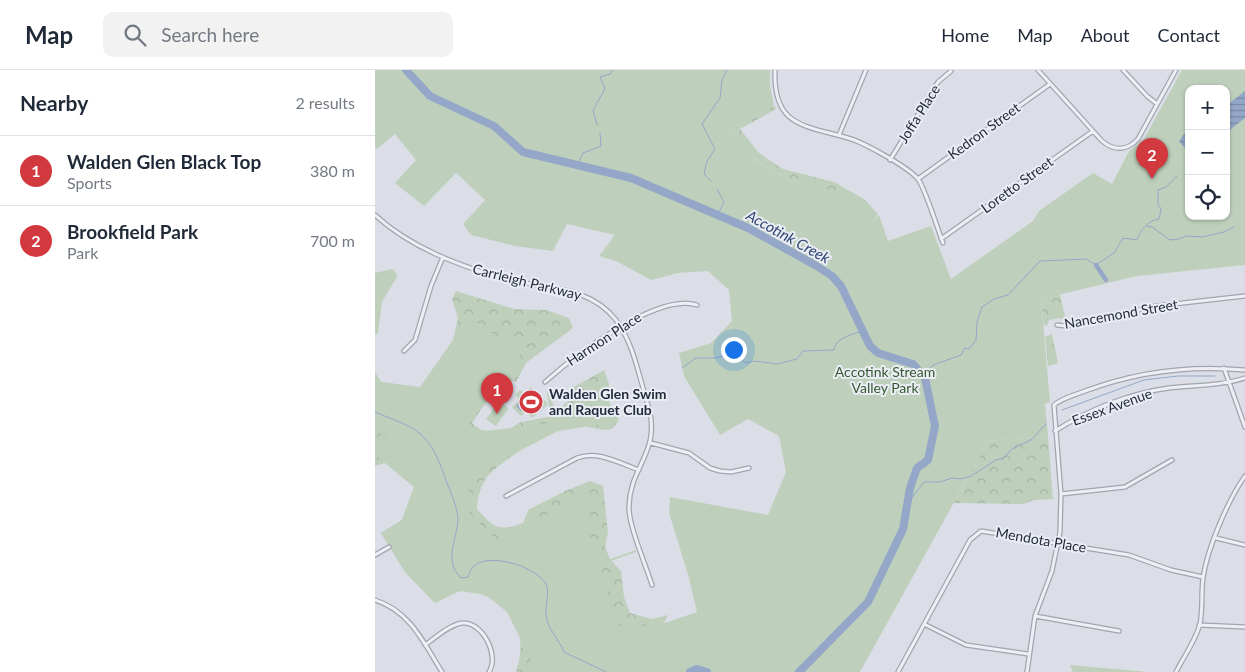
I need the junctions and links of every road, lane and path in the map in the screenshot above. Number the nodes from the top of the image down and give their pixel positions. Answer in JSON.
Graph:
{"nodes":[{"id":1,"x":775,"y":70,"type":"edge"},
{"id":2,"x":865,"y":70,"type":"edge"},
{"id":3,"x":1037,"y":70,"type":"edge"},
{"id":4,"x":1123,"y":70,"type":"edge"},
{"id":5,"x":1176,"y":70,"type":"edge"},
{"id":6,"x":951,"y":71,"type":"edge"},
{"id":7,"x":1050,"y":84,"type":"junction"},
{"id":8,"x":1157,"y":104,"type":"junction"},
{"id":9,"x":1093,"y":131,"type":"junction"},
{"id":10,"x":839,"y":135,"type":"junction"},
{"id":11,"x":890,"y":160,"type":"junction"},
{"id":12,"x":918,"y":179,"type":"junction"},
{"id":13,"x":375,"y":216,"type":"edge"},
{"id":14,"x":941,"y":239,"type":"junction"},
{"id":15,"x":943,"y":243,"type":"dead end"},
{"id":16,"x":443,"y":257,"type":"junction"},
{"id":17,"x":1245,"y":296,"type":"edge"},
{"id":18,"x":697,"y":305,"type":"dead end"},
{"id":19,"x":1057,"y":325,"type":"dead end"},
{"id":20,"x":621,"y":327,"type":"junction"},
{"id":21,"x":404,"y":351,"type":"dead end"},
{"id":22,"x":1224,"y":368,"type":"junction"},
{"id":23,"x":1245,"y":370,"type":"edge"},
{"id":24,"x":1245,"y":378,"type":"edge"},
{"id":25,"x":545,"y":382,"type":"dead end"},
{"id":26,"x":1228,"y":382,"type":"junction"},
{"id":27,"x":1245,"y":427,"type":"edge"},
{"id":28,"x":1055,"y":431,"type":"junction"},
{"id":29,"x":651,"y":443,"type":"junction"},
{"id":30,"x":1172,"y":460,"type":"dead end"},
{"id":31,"x":749,"y":468,"type":"dead end"},
{"id":32,"x":639,"y":470,"type":"junction"},
{"id":33,"x":1245,"y":476,"type":"edge"},
{"id":34,"x":1061,"y":494,"type":"junction"},
{"id":35,"x":506,"y":496,"type":"dead end"},
{"id":36,"x":1216,"y":538,"type":"junction"},
{"id":37,"x":1058,"y":544,"type":"junction"},
{"id":38,"x":1245,"y":545,"type":"edge"},
{"id":39,"x":389,"y":547,"type":"dead end"},
{"id":40,"x":375,"y":555,"type":"edge"},
{"id":41,"x":1203,"y":577,"type":"junction"},
{"id":42,"x":652,"y":585,"type":"dead end"},
{"id":43,"x":375,"y":600,"type":"edge"},
{"id":44,"x":1035,"y":616,"type":"junction"},
{"id":45,"x":924,"y":624,"type":"junction"},
{"id":46,"x":1199,"y":624,"type":"junction"},
{"id":47,"x":1245,"y":627,"type":"edge"},
{"id":48,"x":1119,"y":632,"type":"dead end"},
{"id":49,"x":425,"y":645,"type":"junction"},
{"id":50,"x":1028,"y":654,"type":"junction"},
{"id":51,"x":441,"y":672,"type":"edge"},
{"id":52,"x":489,"y":672,"type":"edge"},
{"id":53,"x":898,"y":672,"type":"edge"},
{"id":54,"x":1027,"y":672,"type":"edge"},
{"id":55,"x":1176,"y":672,"type":"edge"}],
"edges":[{"from":1,"to":10,"type":"street"},
{"from":2,"to":10,"type":"street"},
{"from":3,"to":7,"type":"street"},
{"from":4,"to":8,"type":"street"},
{"from":5,"to":8,"type":"street"},
{"from":6,"to":11,"type":"street","name":"Joffa Place"},
{"from":7,"to":9,"type":"street"},
{"from":7,"to":12,"type":"street","name":"Kedron Street"},
{"from":8,"to":9,"type":"street"},
{"from":9,"to":14,"type":"street","name":"Loretto Street"},
{"from":10,"to":11,"type":"street"},
{"from":11,"to":12,"type":"street"},
{"from":12,"to":14,"type":"street"},
{"from":13,"to":16,"type":"street","name":"Carrleigh Parkway"},
{"from":14,"to":15,"type":"street"},
{"from":16,"to":20,"type":"street","name":"Carrleigh Parkway"},
{"from":16,"to":21,"type":"street"},
{"from":17,"to":19,"type":"street","name":"Nancemond Street"},
{"from":18,"to":20,"type":"street","name":"Harmon Place"},
{"from":20,"to":25,"type":"street","name":"Harmon Place"},
{"from":20,"to":29,"type":"street","name":"Carrleigh Parkway"},
{"from":22,"to":23,"type":"street","name":"Essex Avenue"},
{"from":22,"to":26,"type":"street"},
{"from":22,"to":28,"type":"street","name":"Essex Avenue"},
{"from":24,"to":26,"type":"street","name":"Essex Avenue"},
{"from":26,"to":27,"type":"street"},
{"from":26,"to":28,"type":"street","name":"Essex Avenue"},
{"from":28,"to":34,"type":"street"},
{"from":29,"to":31,"type":"street"},
{"from":29,"to":32,"type":"street","name":"Carrleigh Parkway"},
{"from":30,"to":34,"type":"street"},
{"from":32,"to":35,"type":"street"},
{"from":32,"to":42,"type":"street","name":"Carrleigh Parkway"},
{"from":33,"to":36,"type":"street"},
{"from":34,"to":37,"type":"street"},
{"from":36,"to":38,"type":"street"},
{"from":36,"to":41,"type":"street"},
{"from":37,"to":41,"type":"street","name":"Mendota Place"},
{"from":37,"to":44,"type":"street"},
{"from":37,"to":45,"type":"street","name":"Mendota Place"},
{"from":39,"to":40,"type":"street"},
{"from":41,"to":46,"type":"street"},
{"from":43,"to":49,"type":"street"},
{"from":44,"to":48,"type":"street"},
{"from":44,"to":50,"type":"street"},
{"from":45,"to":50,"type":"street"},
{"from":45,"to":53,"type":"street","name":"Mendota Place"},
{"from":46,"to":47,"type":"street"},
{"from":46,"to":55,"type":"street"},
{"from":49,"to":51,"type":"street"},
{"from":49,"to":52,"type":"street"},
{"from":50,"to":54,"type":"street"}]}
